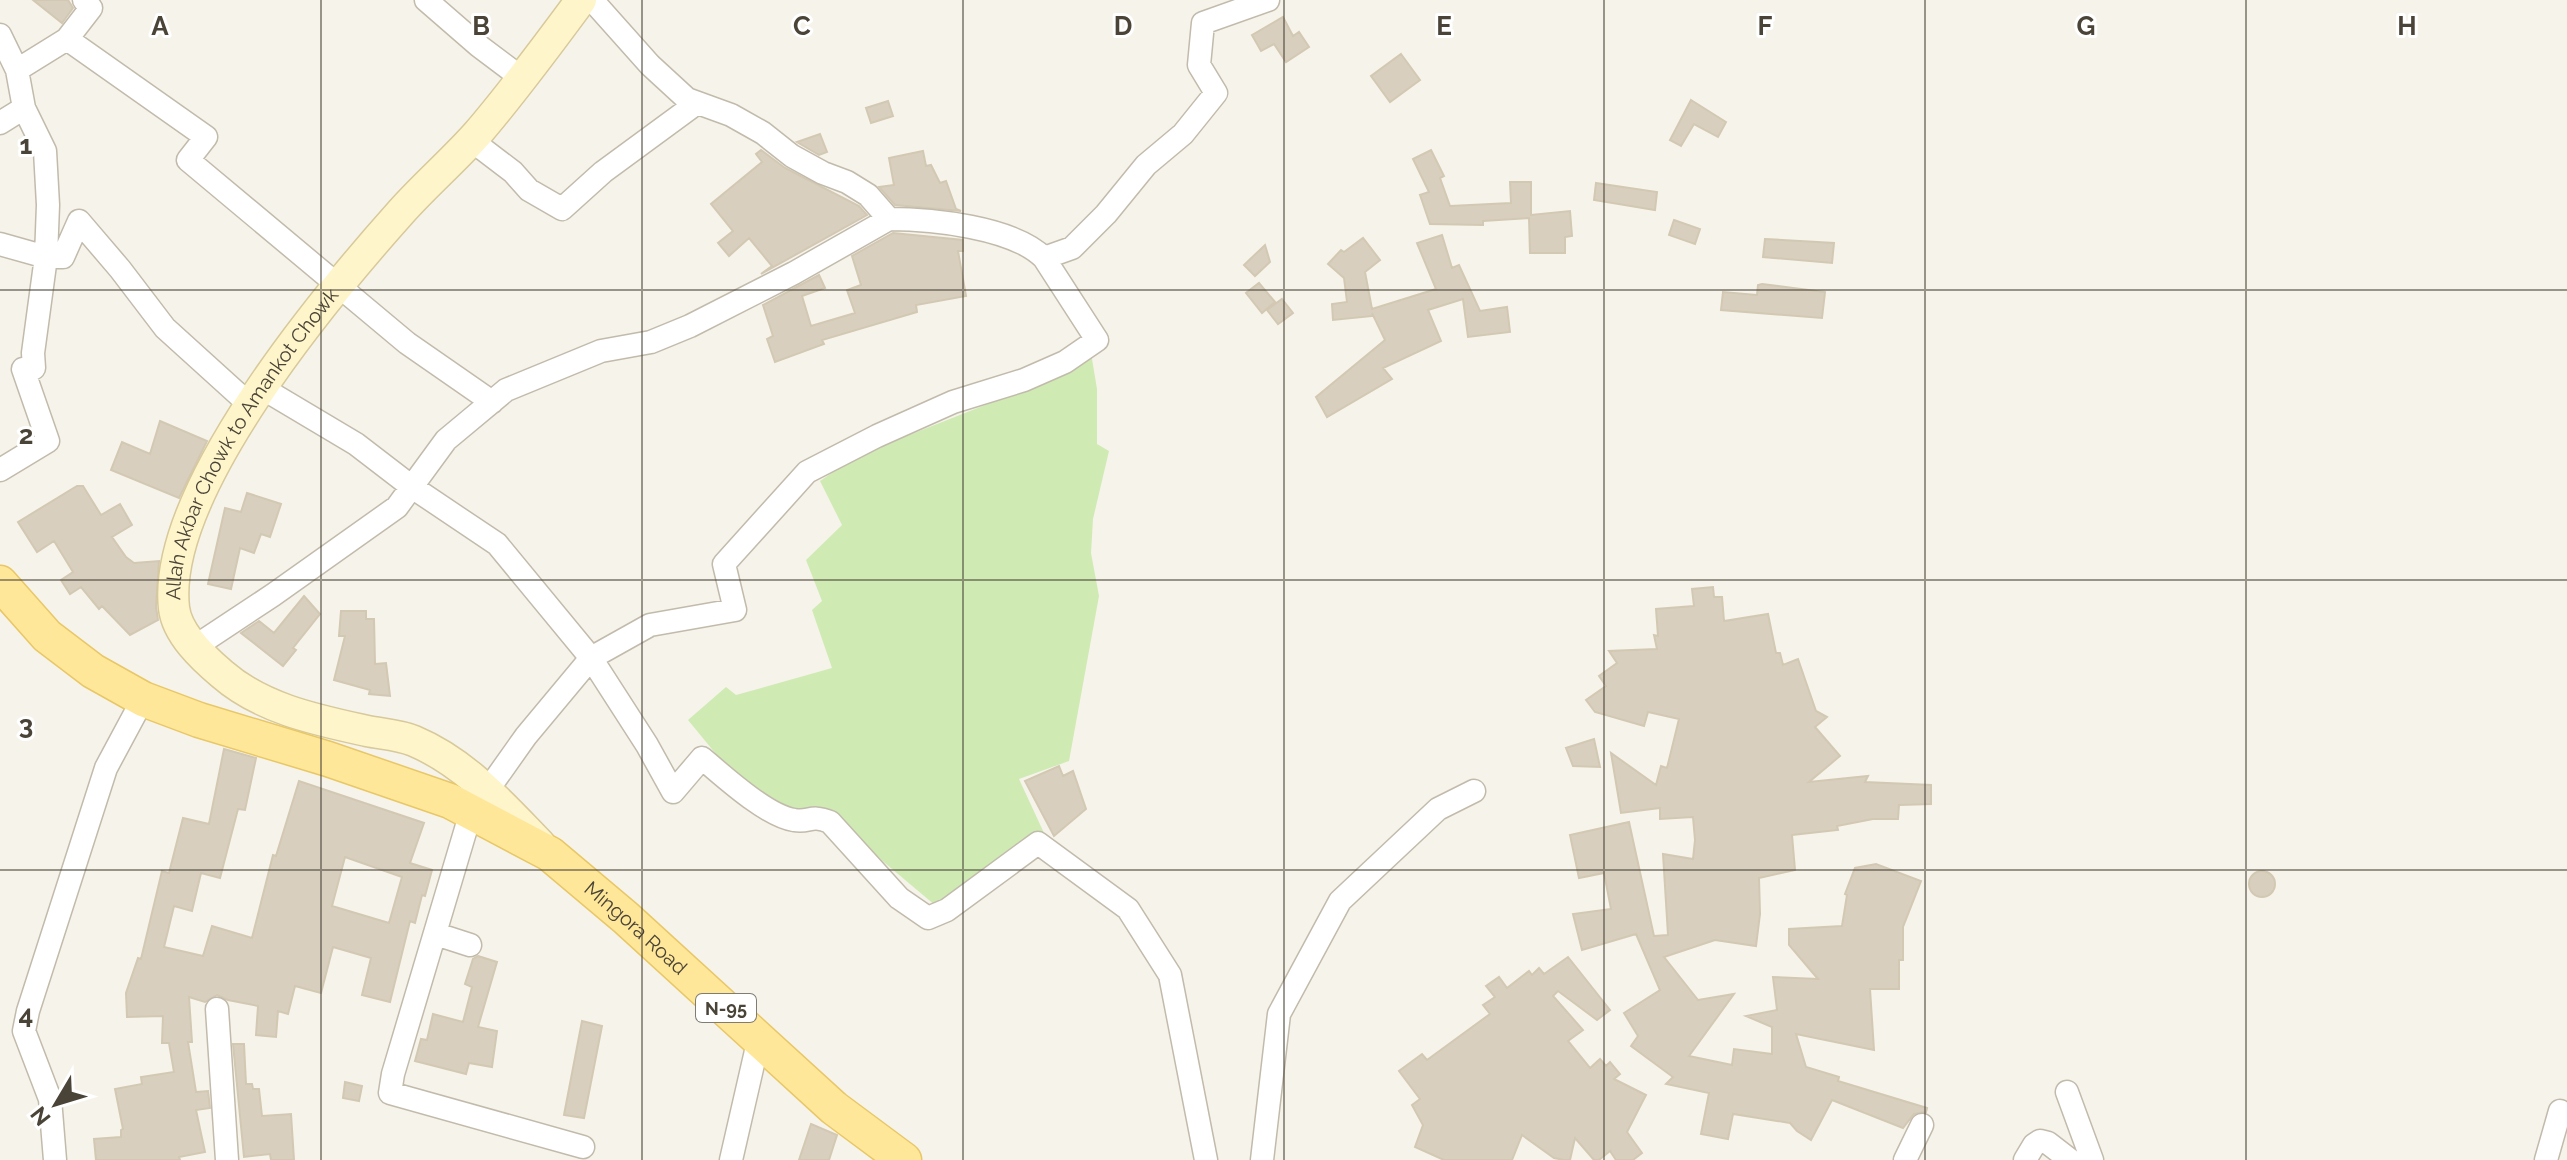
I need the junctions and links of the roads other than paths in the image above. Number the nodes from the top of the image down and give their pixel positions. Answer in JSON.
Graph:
{"nodes":[{"id":1,"x":84,"y":0,"type":"edge"},
{"id":2,"x":426,"y":0,"type":"edge"},
{"id":3,"x":581,"y":0,"type":"edge"},
{"id":4,"x":592,"y":0,"type":"edge"},
{"id":5,"x":1268,"y":0,"type":"edge"},
{"id":6,"x":0,"y":35,"type":"edge"},
{"id":7,"x":67,"y":39,"type":"junction"},
{"id":8,"x":17,"y":70,"type":"junction"},
{"id":9,"x":523,"y":79,"type":"junction"},
{"id":10,"x":697,"y":103,"type":"junction"},
{"id":11,"x":24,"y":108,"type":"junction"},
{"id":12,"x":0,"y":123,"type":"edge"},
{"id":13,"x":471,"y":140,"type":"junction"},
{"id":14,"x":889,"y":219,"type":"junction"},
{"id":15,"x":0,"y":244,"type":"edge"},
{"id":16,"x":46,"y":257,"type":"junction"},
{"id":17,"x":1044,"y":258,"type":"junction"},
{"id":18,"x":339,"y":284,"type":"junction"},
{"id":19,"x":256,"y":396,"type":"junction"},
{"id":20,"x":492,"y":402,"type":"junction"},
{"id":21,"x":0,"y":470,"type":"edge"},
{"id":22,"x":412,"y":487,"type":"junction"},
{"id":23,"x":0,"y":583,"type":"edge"},
{"id":24,"x":193,"y":648,"type":"junction"},
{"id":25,"x":591,"y":658,"type":"junction"},
{"id":26,"x":143,"y":699,"type":"junction"},
{"id":27,"x":1474,"y":791,"type":"dead end"},
{"id":28,"x":479,"y":802,"type":"junction"},
{"id":29,"x":436,"y":934,"type":"junction"},
{"id":30,"x":470,"y":945,"type":"dead end"},
{"id":31,"x":217,"y":1009,"type":"dead end"},
{"id":32,"x":759,"y":1038,"type":"junction"},
{"id":33,"x":2067,"y":1092,"type":"dead end"},
{"id":34,"x":2560,"y":1111,"type":"dead end"},
{"id":35,"x":1922,"y":1125,"type":"dead end"},
{"id":36,"x":583,"y":1147,"type":"dead end"},
{"id":37,"x":895,"y":1157,"type":"edge"},
{"id":38,"x":55,"y":1160,"type":"edge"},
{"id":39,"x":227,"y":1160,"type":"edge"},
{"id":40,"x":731,"y":1160,"type":"edge"},
{"id":41,"x":1206,"y":1160,"type":"edge"},
{"id":42,"x":1262,"y":1160,"type":"edge"},
{"id":43,"x":1905,"y":1160,"type":"edge"},
{"id":44,"x":2025,"y":1160,"type":"edge"},
{"id":45,"x":2070,"y":1160,"type":"edge"},
{"id":46,"x":2092,"y":1160,"type":"edge"},
{"id":47,"x":2546,"y":1160,"type":"edge"}],
"edges":[{"from":1,"to":7,"type":"street"},
{"from":2,"to":9,"type":"street"},
{"from":3,"to":9,"type":"main road","name":"Allah Akbar Chowk to Amankot Chowk"},
{"from":4,"to":10,"type":"street"},
{"from":5,"to":17,"type":"street"},
{"from":6,"to":8,"type":"street"},
{"from":7,"to":8,"type":"street"},
{"from":7,"to":18,"type":"street"},
{"from":8,"to":11,"type":"street"},
{"from":9,"to":13,"type":"main road","name":"Allah Akbar Chowk to Amankot Chowk"},
{"from":10,"to":13,"type":"street"},
{"from":10,"to":14,"type":"street"},
{"from":11,"to":12,"type":"street"},
{"from":11,"to":16,"type":"street"},
{"from":13,"to":18,"type":"main road","name":"Allah Akbar Chowk to Amankot Chowk"},
{"from":14,"to":17,"type":"street"},
{"from":14,"to":20,"type":"street"},
{"from":15,"to":16,"type":"street"},
{"from":16,"to":19,"type":"street"},
{"from":16,"to":21,"type":"street"},
{"from":17,"to":25,"type":"street"},
{"from":18,"to":19,"type":"main road","name":"Allah Akbar Chowk to Amankot Chowk"},
{"from":18,"to":20,"type":"street"},
{"from":19,"to":22,"type":"street"},
{"from":19,"to":24,"type":"main road","name":"Allah Akbar Chowk to Amankot Chowk"},
{"from":20,"to":22,"type":"street"},
{"from":22,"to":24,"type":"street"},
{"from":22,"to":25,"type":"street"},
{"from":23,"to":26,"type":"main road","number":"N-95"},
{"from":24,"to":28,"type":"main road","name":"Allah Akbar Chowk to Amankot Chowk"},
{"from":25,"to":28,"type":"street"},
{"from":25,"to":41,"type":"street"},
{"from":26,"to":28,"type":"main road","number":"N-95"},
{"from":26,"to":38,"type":"street"},
{"from":27,"to":42,"type":"street"},
{"from":28,"to":29,"type":"street"},
{"from":28,"to":32,"type":"main road","name":"Mingora Road","number":"N-95"},
{"from":29,"to":30,"type":"street"},
{"from":29,"to":36,"type":"street"},
{"from":31,"to":39,"type":"street"},
{"from":32,"to":37,"type":"main road","name":"Mingora Road","number":"N-95"},
{"from":32,"to":40,"type":"street"},
{"from":33,"to":46,"type":"street"},
{"from":34,"to":47,"type":"street"},
{"from":35,"to":43,"type":"street"},
{"from":44,"to":45,"type":"street"}]}
